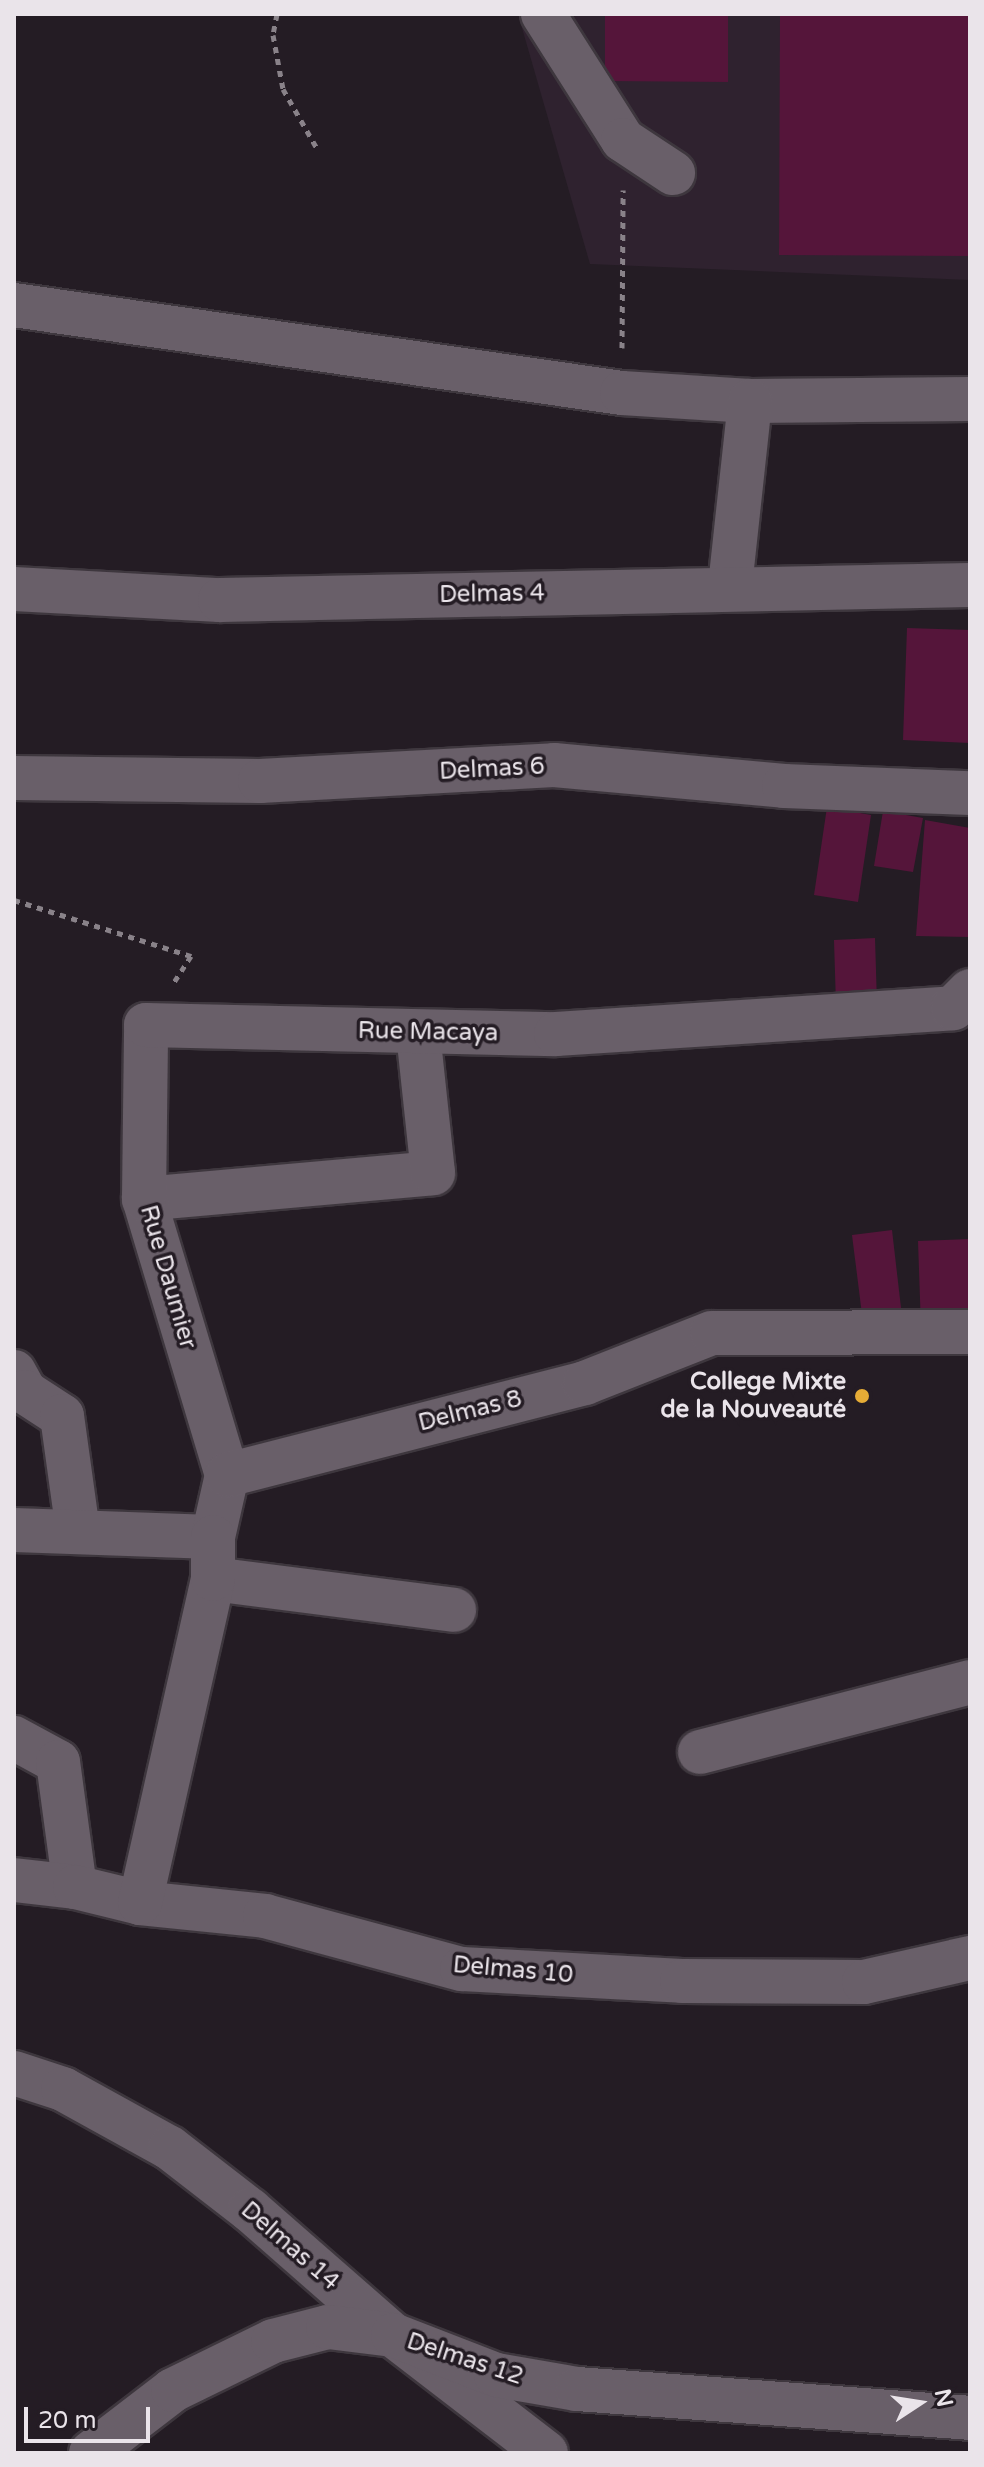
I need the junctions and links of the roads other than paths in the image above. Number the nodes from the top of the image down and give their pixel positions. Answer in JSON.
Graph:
{"nodes":[{"id":1,"x":543,"y":14,"type":"edge"},
{"id":2,"x":673,"y":173,"type":"dead end"},
{"id":3,"x":14,"y":305,"type":"edge"},
{"id":4,"x":970,"y":399,"type":"edge"},
{"id":5,"x":750,"y":401,"type":"junction"},
{"id":6,"x":970,"y":585,"type":"edge"},
{"id":7,"x":730,"y":586,"type":"junction"},
{"id":8,"x":14,"y":589,"type":"edge"},
{"id":9,"x":14,"y":778,"type":"edge"},
{"id":10,"x":970,"y":793,"type":"edge"},
{"id":11,"x":970,"y":991,"type":"edge"},
{"id":12,"x":146,"y":1025,"type":"joint"},
{"id":13,"x":418,"y":1033,"type":"junction"},
{"id":14,"x":144,"y":1199,"type":"junction"},
{"id":15,"x":970,"y":1332,"type":"edge"},
{"id":16,"x":14,"y":1372,"type":"edge"},
{"id":17,"x":227,"y":1475,"type":"junction"},
{"id":18,"x":14,"y":1530,"type":"edge"},
{"id":19,"x":78,"y":1531,"type":"junction"},
{"id":20,"x":213,"y":1558,"type":"junction"},
{"id":21,"x":454,"y":1610,"type":"dead end"},
{"id":22,"x":970,"y":1682,"type":"edge"},
{"id":23,"x":14,"y":1738,"type":"edge"},
{"id":24,"x":700,"y":1752,"type":"dead end"},
{"id":25,"x":14,"y":1880,"type":"edge"},
{"id":26,"x":75,"y":1887,"type":"junction"},
{"id":27,"x":140,"y":1903,"type":"junction"},
{"id":28,"x":970,"y":1958,"type":"edge"},
{"id":29,"x":14,"y":2073,"type":"edge"},
{"id":30,"x":393,"y":2335,"type":"junction"},
{"id":31,"x":970,"y":2418,"type":"edge"},
{"id":32,"x":91,"y":2453,"type":"edge"},
{"id":33,"x":546,"y":2453,"type":"edge"}],
"edges":[{"from":1,"to":2,"type":"street"},
{"from":3,"to":5,"type":"street"},
{"from":4,"to":5,"type":"street"},
{"from":5,"to":7,"type":"street"},
{"from":6,"to":7,"type":"street","name":"Delmas 4"},
{"from":7,"to":8,"type":"street","name":"Delmas 4"},
{"from":9,"to":10,"type":"street","name":"Delmas 6"},
{"from":11,"to":13,"type":"street","name":"Rue Macaya"},
{"from":12,"to":13,"type":"street","name":"Rue Macaya"},
{"from":12,"to":14,"type":"street","name":"Rue Daumier"},
{"from":13,"to":14,"type":"street"},
{"from":14,"to":17,"type":"street","name":"Rue Daumier"},
{"from":15,"to":17,"type":"street","name":"Delmas 8"},
{"from":16,"to":19,"type":"street"},
{"from":17,"to":20,"type":"street"},
{"from":18,"to":19,"type":"street"},
{"from":19,"to":20,"type":"street"},
{"from":20,"to":21,"type":"street"},
{"from":20,"to":27,"type":"street"},
{"from":22,"to":24,"type":"street"},
{"from":23,"to":26,"type":"street"},
{"from":25,"to":26,"type":"street","name":"Delmas 10"},
{"from":26,"to":27,"type":"street","name":"Delmas 10"},
{"from":27,"to":28,"type":"street","name":"Delmas 10"},
{"from":29,"to":30,"type":"street","name":"Delmas 14"},
{"from":30,"to":31,"type":"street","name":"Delmas 12"},
{"from":30,"to":32,"type":"street","name":"Delmas 12"},
{"from":30,"to":33,"type":"street","name":"Delmas 14"}]}
